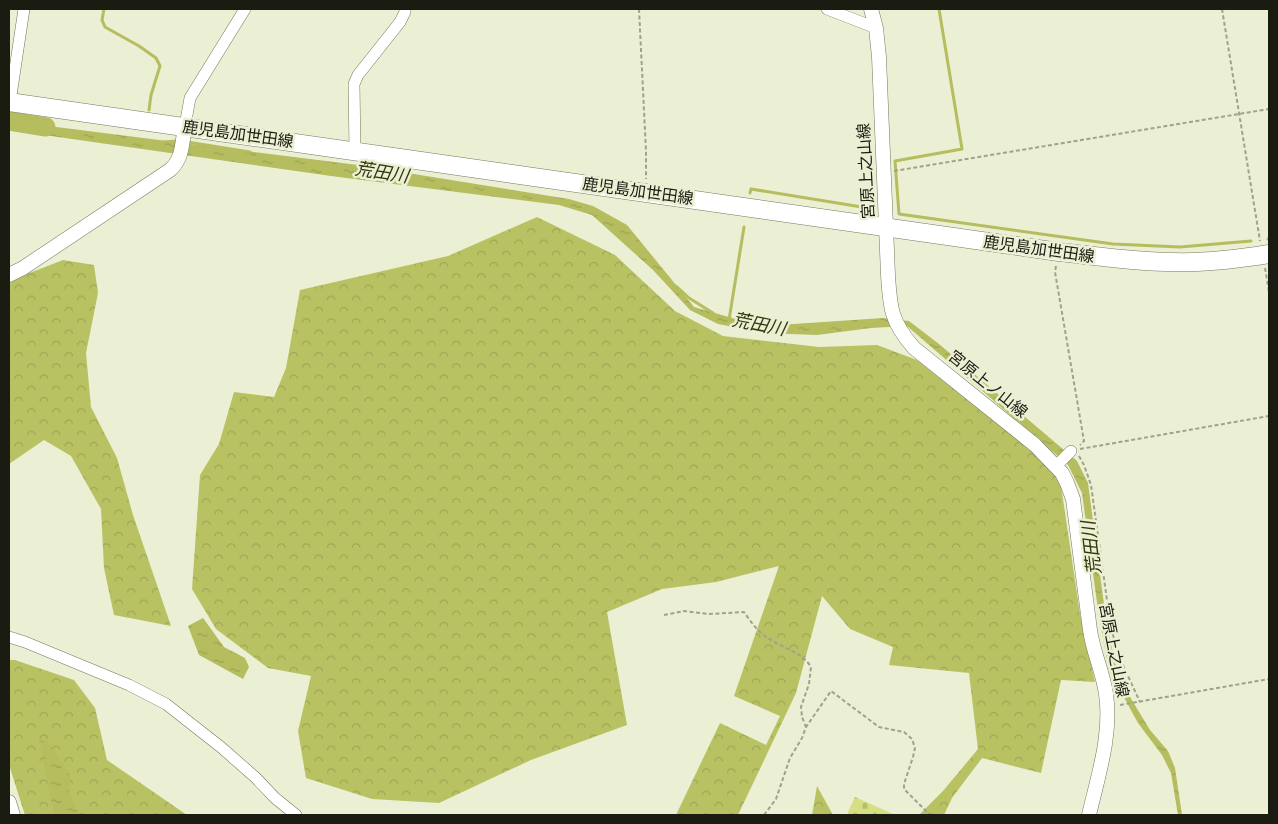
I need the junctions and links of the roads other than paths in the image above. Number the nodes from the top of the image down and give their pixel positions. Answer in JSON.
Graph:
{"nodes":[{"id":1,"x":24,"y":9,"type":"edge"},
{"id":2,"x":245,"y":9,"type":"edge"},
{"id":3,"x":405,"y":9,"type":"edge"},
{"id":4,"x":827,"y":9,"type":"edge"},
{"id":5,"x":871,"y":9,"type":"edge"},
{"id":6,"x":876,"y":28,"type":"junction"},
{"id":7,"x":9,"y":102,"type":"edge"},
{"id":8,"x":184,"y":133,"type":"junction"},
{"id":9,"x":356,"y":150,"type":"junction"},
{"id":10,"x":886,"y":227,"type":"junction"},
{"id":11,"x":1266,"y":254,"type":"edge"},
{"id":12,"x":9,"y":275,"type":"edge"},
{"id":13,"x":899,"y":330,"type":"joint"},
{"id":14,"x":1074,"y":450,"type":"road end"},
{"id":15,"x":1056,"y":466,"type":"junction"},
{"id":16,"x":9,"y":637,"type":"edge"},
{"id":17,"x":9,"y":802,"type":"edge"},
{"id":18,"x":13,"y":815,"type":"edge"},
{"id":19,"x":296,"y":815,"type":"edge"},
{"id":20,"x":1089,"y":815,"type":"edge"}],
"edges":[{"from":1,"to":7,"type":"street"},
{"from":2,"to":8,"type":"street"},
{"from":3,"to":9,"type":"street"},
{"from":4,"to":6,"type":"street"},
{"from":5,"to":6,"type":"street","name":"宮原上之山線"},
{"from":6,"to":10,"type":"street","name":"宮原上之山線"},
{"from":7,"to":8,"type":"main road","name":"鹿児島加世田線"},
{"from":8,"to":9,"type":"main road","name":"鹿児島加世田線"},
{"from":8,"to":12,"type":"street"},
{"from":9,"to":10,"type":"main road","name":"鹿児島加世田線"},
{"from":10,"to":11,"type":"main road","name":"鹿児島加世田線"},
{"from":10,"to":13,"type":"street","name":"宮原上之山線"},
{"from":13,"to":15,"type":"street","name":"宮原上ノ山線"},
{"from":14,"to":15,"type":"street"},
{"from":15,"to":20,"type":"street","name":"宮原上之山線"},
{"from":16,"to":19,"type":"street"},
{"from":17,"to":18,"type":"street"}]}
